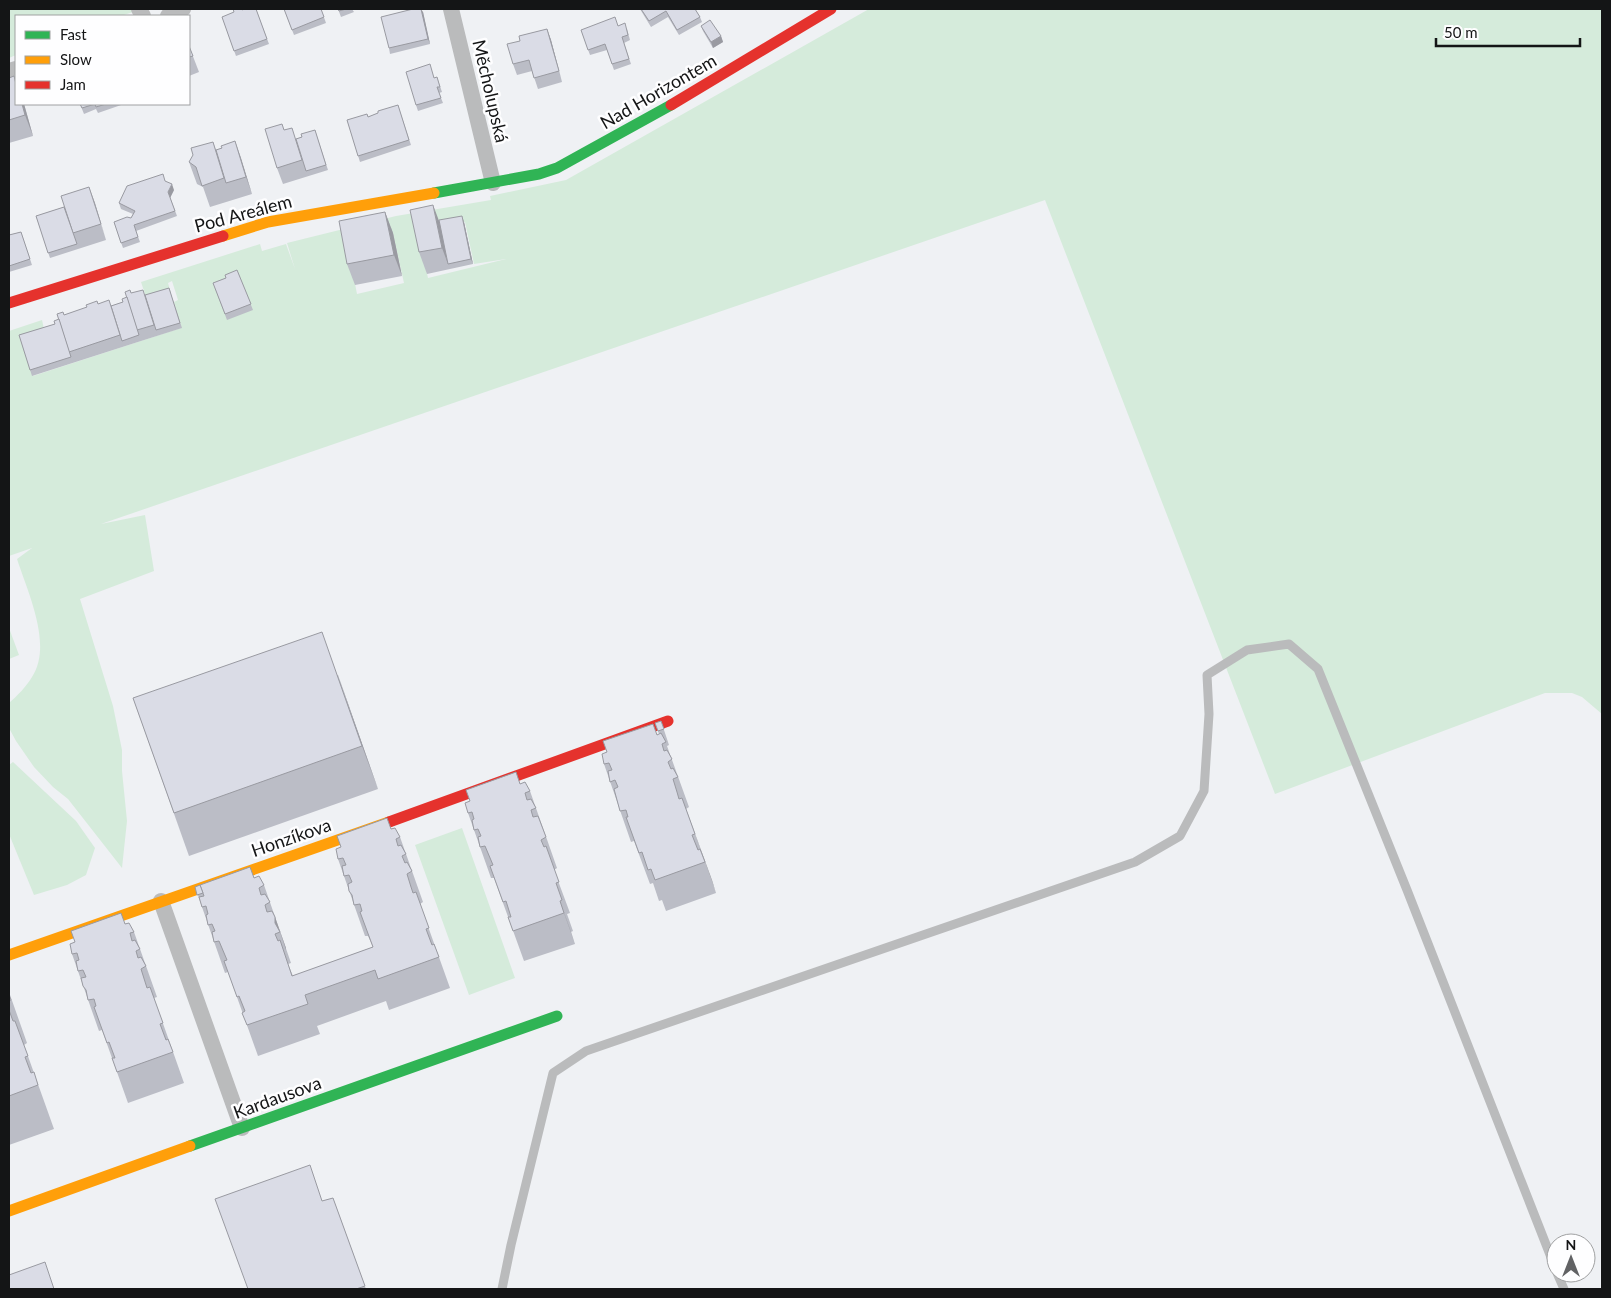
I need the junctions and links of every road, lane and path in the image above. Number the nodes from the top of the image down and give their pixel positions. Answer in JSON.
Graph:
{"nodes":[{"id":1,"x":183,"y":9,"type":"edge"},
{"id":2,"x":451,"y":9,"type":"edge"},
{"id":3,"x":831,"y":9,"type":"edge"},
{"id":4,"x":170,"y":15,"type":"edge"},
{"id":5,"x":493,"y":183,"type":"junction"},
{"id":6,"x":9,"y":303,"type":"edge"},
{"id":7,"x":668,"y":721,"type":"dead end"},
{"id":8,"x":161,"y":900,"type":"junction"},
{"id":9,"x":9,"y":955,"type":"edge"},
{"id":10,"x":557,"y":1016,"type":"dead end"},
{"id":11,"x":242,"y":1128,"type":"junction"},
{"id":12,"x":9,"y":1211,"type":"edge"},
{"id":13,"x":1546,"y":1244,"type":"edge"},
{"id":14,"x":502,"y":1289,"type":"edge"}],
"edges":[{"from":1,"to":4,"type":"street"},
{"from":2,"to":5,"type":"street","name":"Měcholupská"},
{"from":3,"to":5,"type":"street","name":"Nad Horizontem"},
{"from":5,"to":6,"type":"street","name":"Pod Areálem"},
{"from":7,"to":8,"type":"street","name":"Honzíkova"},
{"from":8,"to":9,"type":"street","name":"Honzíkova"},
{"from":8,"to":11,"type":"street"},
{"from":10,"to":11,"type":"street","name":"Kardausova"},
{"from":11,"to":12,"type":"street","name":"Kardausova"},
{"from":13,"to":14,"type":"lane"}]}
